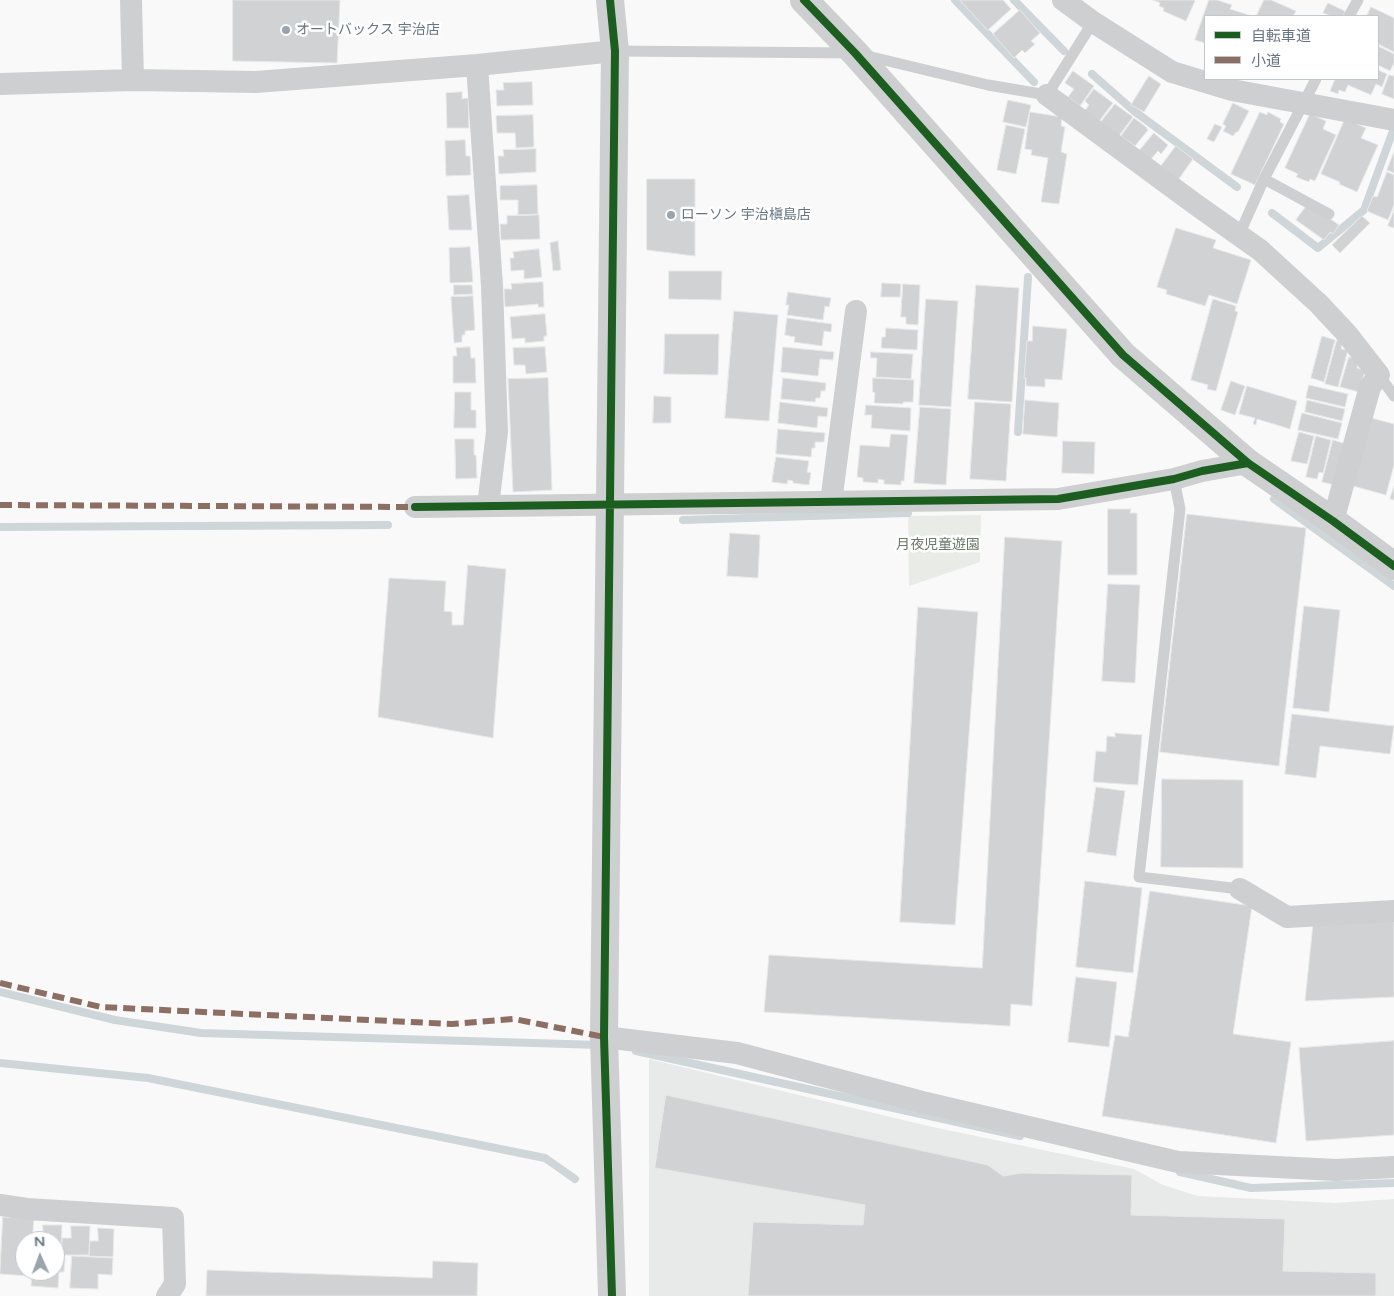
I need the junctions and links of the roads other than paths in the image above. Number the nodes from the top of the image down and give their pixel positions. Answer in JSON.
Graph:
{"nodes":[{"id":1,"x":131,"y":0,"type":"edge"},
{"id":2,"x":610,"y":0,"type":"edge"},
{"id":3,"x":804,"y":0,"type":"edge"},
{"id":4,"x":1063,"y":0,"type":"edge"},
{"id":5,"x":1358,"y":0,"type":"edge"},
{"id":6,"x":1350,"y":15,"type":"edge"},
{"id":7,"x":1093,"y":22,"type":"junction"},
{"id":8,"x":615,"y":51,"type":"junction"},
{"id":9,"x":855,"y":53,"type":"junction"},
{"id":10,"x":477,"y":65,"type":"junction"},
{"id":11,"x":133,"y":80,"type":"junction"},
{"id":12,"x":1315,"y":80,"type":"edge"},
{"id":13,"x":0,"y":84,"type":"edge"},
{"id":14,"x":1047,"y":94,"type":"junction"},
{"id":15,"x":1303,"y":103,"type":"junction"},
{"id":16,"x":1394,"y":120,"type":"edge"},
{"id":17,"x":1264,"y":179,"type":"junction"},
{"id":18,"x":1329,"y":214,"type":"dead end"},
{"id":19,"x":1239,"y":235,"type":"junction"},
{"id":20,"x":856,"y":312,"type":"dead end"},
{"id":21,"x":1378,"y":375,"type":"junction"},
{"id":22,"x":1394,"y":396,"type":"edge"},
{"id":23,"x":1248,"y":463,"type":"junction"},
{"id":24,"x":1174,"y":479,"type":"junction"},
{"id":25,"x":831,"y":502,"type":"junction"},
{"id":26,"x":488,"y":506,"type":"junction"},
{"id":27,"x":610,"y":506,"type":"junction"},
{"id":28,"x":415,"y":507,"type":"dead end"},
{"id":29,"x":1333,"y":521,"type":"junction"},
{"id":30,"x":1394,"y":566,"type":"edge"},
{"id":31,"x":1240,"y":888,"type":"joint"},
{"id":32,"x":1394,"y":911,"type":"edge"},
{"id":33,"x":604,"y":1037,"type":"junction"},
{"id":34,"x":1394,"y":1167,"type":"edge"},
{"id":35,"x":0,"y":1205,"type":"edge"},
{"id":36,"x":167,"y":1296,"type":"edge"},
{"id":37,"x":612,"y":1296,"type":"edge"}],
"edges":[{"from":1,"to":11,"type":"street"},
{"from":2,"to":8,"type":"street"},
{"from":3,"to":9,"type":"street"},
{"from":4,"to":7,"type":"street"},
{"from":5,"to":6,"type":"lane"},
{"from":7,"to":14,"type":"lane"},
{"from":7,"to":15,"type":"street"},
{"from":8,"to":9,"type":"lane"},
{"from":8,"to":10,"type":"street"},
{"from":8,"to":27,"type":"street"},
{"from":9,"to":14,"type":"lane"},
{"from":9,"to":23,"type":"street"},
{"from":10,"to":11,"type":"street"},
{"from":10,"to":26,"type":"street"},
{"from":11,"to":13,"type":"street"},
{"from":12,"to":15,"type":"lane"},
{"from":14,"to":19,"type":"street"},
{"from":15,"to":16,"type":"street"},
{"from":15,"to":17,"type":"lane"},
{"from":17,"to":18,"type":"lane"},
{"from":17,"to":19,"type":"lane"},
{"from":19,"to":21,"type":"street"},
{"from":20,"to":25,"type":"street"},
{"from":21,"to":22,"type":"lane"},
{"from":21,"to":29,"type":"street"},
{"from":23,"to":24,"type":"street"},
{"from":23,"to":29,"type":"street"},
{"from":24,"to":25,"type":"street"},
{"from":24,"to":31,"type":"lane"},
{"from":25,"to":27,"type":"street"},
{"from":26,"to":27,"type":"street"},
{"from":26,"to":28,"type":"street"},
{"from":27,"to":33,"type":"street"},
{"from":29,"to":30,"type":"street"},
{"from":31,"to":32,"type":"street"},
{"from":33,"to":34,"type":"street"},
{"from":33,"to":37,"type":"street"},
{"from":35,"to":36,"type":"street"}]}
